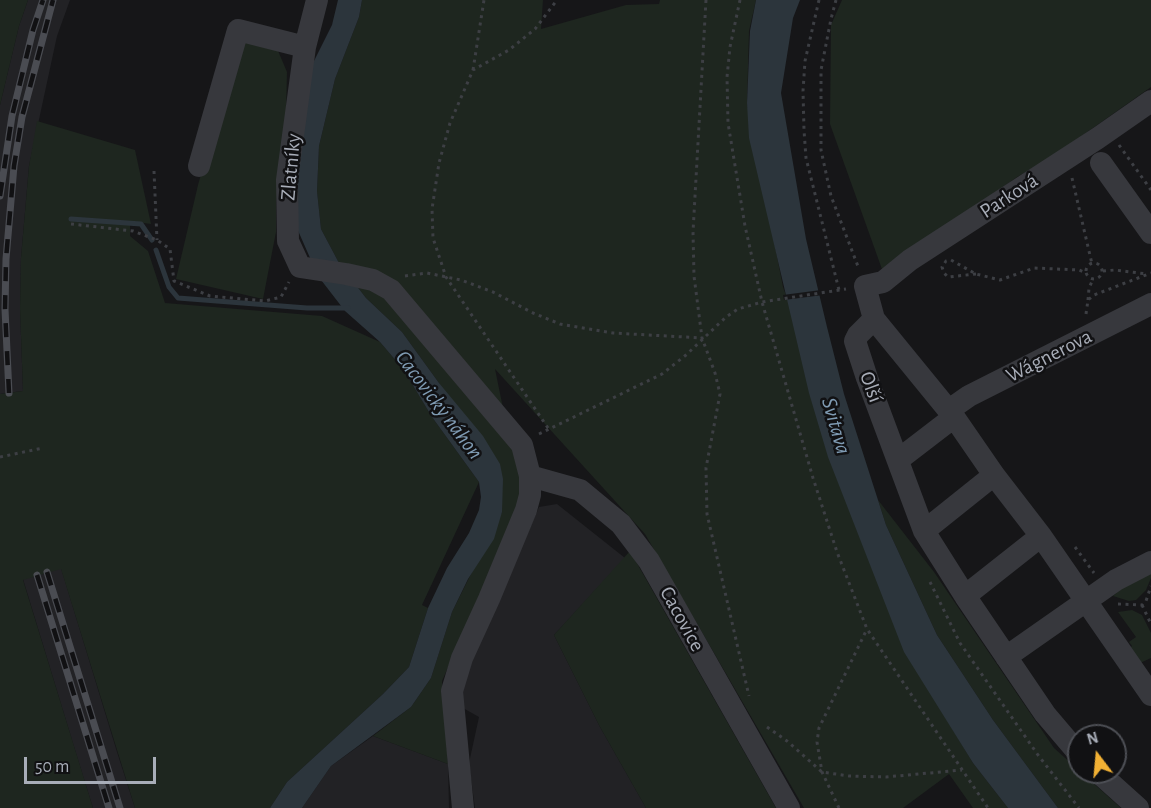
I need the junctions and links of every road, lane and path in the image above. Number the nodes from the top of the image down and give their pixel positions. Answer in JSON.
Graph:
{"nodes":[{"id":1,"x":317,"y":0,"type":"edge"},
{"id":2,"x":484,"y":0,"type":"edge"},
{"id":3,"x":557,"y":0,"type":"edge"},
{"id":4,"x":706,"y":0,"type":"edge"},
{"id":5,"x":740,"y":0,"type":"edge"},
{"id":6,"x":819,"y":0,"type":"edge"},
{"id":7,"x":836,"y":0,"type":"edge"},
{"id":8,"x":305,"y":47,"type":"junction"},
{"id":9,"x":473,"y":70,"type":"junction"},
{"id":10,"x":1151,"y":101,"type":"edge"},
{"id":11,"x":1116,"y":141,"type":"dead end"},
{"id":12,"x":1068,"y":158,"type":"junction"},
{"id":13,"x":1101,"y":163,"type":"dead end"},
{"id":14,"x":199,"y":166,"type":"dead end"},
{"id":15,"x":154,"y":171,"type":"dead end"},
{"id":16,"x":1151,"y":190,"type":"edge"},
{"id":17,"x":71,"y":224,"type":"dead end"},
{"id":18,"x":1151,"y":233,"type":"edge"},
{"id":19,"x":157,"y":240,"type":"junction"},
{"id":20,"x":1092,"y":264,"type":"junction"},
{"id":21,"x":309,"y":268,"type":"junction"},
{"id":22,"x":1102,"y":271,"type":"junction"},
{"id":23,"x":1086,"y":273,"type":"junction"},
{"id":24,"x":976,"y":274,"type":"junction"},
{"id":25,"x":1150,"y":274,"type":"edge"},
{"id":26,"x":446,"y":277,"type":"junction"},
{"id":27,"x":1093,"y":279,"type":"junction"},
{"id":28,"x":373,"y":280,"type":"junction"},
{"id":29,"x":865,"y":286,"type":"junction"},
{"id":30,"x":839,"y":290,"type":"dead end"},
{"id":31,"x":828,"y":292,"type":"dead end"},
{"id":32,"x":1088,"y":300,"type":"junction"},
{"id":33,"x":762,"y":302,"type":"junction"},
{"id":34,"x":1151,"y":304,"type":"edge"},
{"id":35,"x":874,"y":319,"type":"junction"},
{"id":36,"x":1090,"y":335,"type":"junction"},
{"id":37,"x":702,"y":338,"type":"junction"},
{"id":38,"x":951,"y":413,"type":"junction"},
{"id":39,"x":548,"y":428,"type":"junction"},
{"id":40,"x":522,"y":445,"type":"junction"},
{"id":41,"x":43,"y":448,"type":"dead end"},
{"id":42,"x":0,"y":458,"type":"edge"},
{"id":43,"x":898,"y":460,"type":"junction"},
{"id":44,"x":994,"y":475,"type":"junction"},
{"id":45,"x":531,"y":476,"type":"junction"},
{"id":46,"x":924,"y":531,"type":"junction"},
{"id":47,"x":1041,"y":536,"type":"junction"},
{"id":48,"x":1072,"y":543,"type":"dead end"},
{"id":49,"x":1151,"y":562,"type":"edge"},
{"id":50,"x":929,"y":580,"type":"dead end"},
{"id":51,"x":1151,"y":586,"type":"edge"},
{"id":52,"x":965,"y":596,"type":"junction"},
{"id":53,"x":1095,"y":596,"type":"junction"},
{"id":54,"x":1142,"y":605,"type":"junction"},
{"id":55,"x":1151,"y":624,"type":"edge"},
{"id":56,"x":867,"y":629,"type":"junction"},
{"id":57,"x":1006,"y":657,"type":"junction"},
{"id":58,"x":1151,"y":694,"type":"edge"},
{"id":59,"x":750,"y":699,"type":"dead end"},
{"id":60,"x":746,"y":721,"type":"junction"},
{"id":61,"x":1067,"y":740,"type":"edge"},
{"id":62,"x":962,"y":770,"type":"junction"},
{"id":63,"x":822,"y":772,"type":"junction"},
{"id":64,"x":1111,"y":784,"type":"edge"},
{"id":65,"x":463,"y":808,"type":"edge"},
{"id":66,"x":789,"y":808,"type":"edge"},
{"id":67,"x":839,"y":808,"type":"edge"},
{"id":68,"x":988,"y":808,"type":"edge"},
{"id":69,"x":1078,"y":808,"type":"edge"},
{"id":70,"x":1138,"y":808,"type":"edge"}],
"edges":[{"from":1,"to":8,"type":"street","name":"Zlatníky"},
{"from":2,"to":9,"type":"path"},
{"from":3,"to":9,"type":"path"},
{"from":4,"to":37,"type":"path"},
{"from":5,"to":33,"type":"path"},
{"from":6,"to":30,"type":"path"},
{"from":7,"to":29,"type":"path"},
{"from":8,"to":14,"type":"street"},
{"from":8,"to":21,"type":"street","name":"Zlatníky"},
{"from":9,"to":26,"type":"path"},
{"from":10,"to":12,"type":"street","name":"Parková"},
{"from":11,"to":16,"type":"path"},
{"from":12,"to":20,"type":"path"},
{"from":12,"to":29,"type":"street","name":"Parková"},
{"from":13,"to":18,"type":"street"},
{"from":15,"to":19,"type":"path"},
{"from":17,"to":19,"type":"path"},
{"from":19,"to":21,"type":"path"},
{"from":20,"to":22,"type":"path"},
{"from":20,"to":23,"type":"path"},
{"from":21,"to":28,"type":"street"},
{"from":22,"to":25,"type":"path"},
{"from":22,"to":27,"type":"path"},
{"from":23,"to":24,"type":"path"},
{"from":23,"to":27,"type":"path"},
{"from":24,"to":24,"type":"path"},
{"from":25,"to":32,"type":"path"},
{"from":26,"to":28,"type":"path"},
{"from":26,"to":37,"type":"path"},
{"from":26,"to":39,"type":"path"},
{"from":27,"to":32,"type":"path"},
{"from":28,"to":40,"type":"street"},
{"from":29,"to":35,"type":"street","name":"Olší"},
{"from":31,"to":33,"type":"path"},
{"from":32,"to":36,"type":"path"},
{"from":33,"to":37,"type":"path"},
{"from":33,"to":56,"type":"path"},
{"from":34,"to":36,"type":"street","name":"Wágnerova"},
{"from":35,"to":38,"type":"street","name":"Olší"},
{"from":35,"to":43,"type":"street","name":"Olší"},
{"from":36,"to":38,"type":"street","name":"Wágnerova"},
{"from":37,"to":39,"type":"path"},
{"from":37,"to":59,"type":"path"},
{"from":38,"to":43,"type":"street"},
{"from":38,"to":44,"type":"street","name":"Olší"},
{"from":39,"to":40,"type":"path"},
{"from":40,"to":45,"type":"street"},
{"from":41,"to":42,"type":"path"},
{"from":43,"to":46,"type":"street","name":"Olší"},
{"from":44,"to":46,"type":"street"},
{"from":44,"to":47,"type":"street","name":"Olší"},
{"from":45,"to":60,"type":"street","name":"Cacovice"},
{"from":45,"to":65,"type":"street"},
{"from":46,"to":52,"type":"street","name":"Olší"},
{"from":47,"to":52,"type":"street"},
{"from":47,"to":53,"type":"street","name":"Olší"},
{"from":48,"to":53,"type":"path"},
{"from":49,"to":53,"type":"street"},
{"from":50,"to":69,"type":"path"},
{"from":51,"to":54,"type":"path"},
{"from":52,"to":57,"type":"street","name":"Olší"},
{"from":53,"to":54,"type":"path"},
{"from":53,"to":57,"type":"street"},
{"from":53,"to":58,"type":"street","name":"Olší"},
{"from":54,"to":55,"type":"path"},
{"from":56,"to":62,"type":"path"},
{"from":56,"to":63,"type":"path"},
{"from":57,"to":61,"type":"street","name":"Olší"},
{"from":60,"to":63,"type":"path"},
{"from":60,"to":66,"type":"street","name":"Cacovice"},
{"from":62,"to":63,"type":"path"},
{"from":62,"to":68,"type":"path"},
{"from":63,"to":67,"type":"path"},
{"from":64,"to":70,"type":"street"}]}
